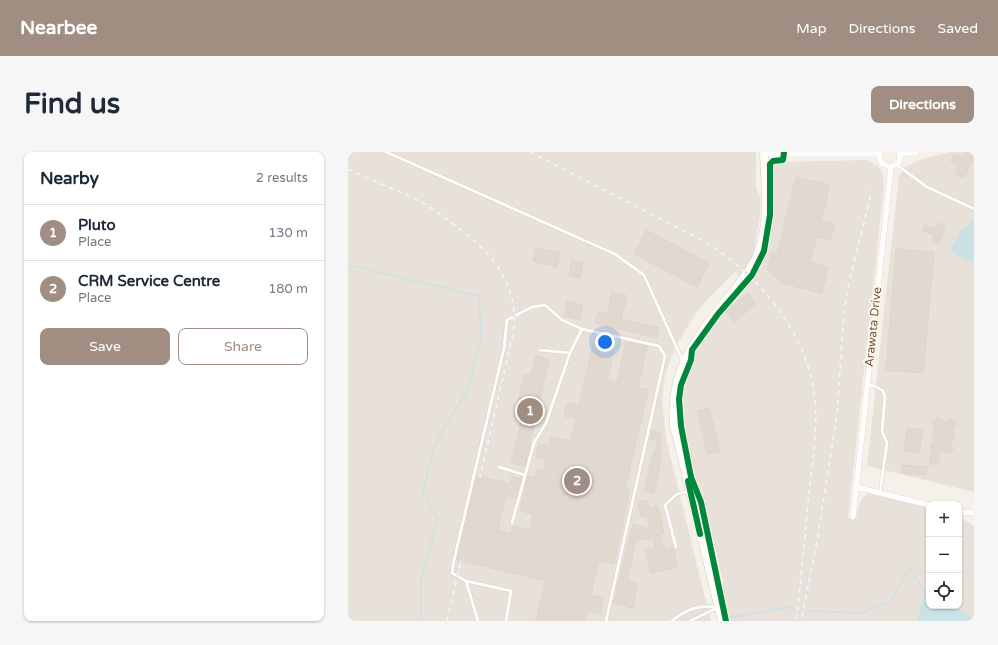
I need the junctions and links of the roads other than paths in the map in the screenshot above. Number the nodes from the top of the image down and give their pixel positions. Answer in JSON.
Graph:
{"nodes":[{"id":1,"x":386,"y":152,"type":"edge"},
{"id":2,"x":917,"y":152,"type":"edge"},
{"id":3,"x":764,"y":153,"type":"edge"},
{"id":4,"x":880,"y":153,"type":"edge"},
{"id":5,"x":899,"y":153,"type":"edge"},
{"id":6,"x":894,"y":166,"type":"junction"},
{"id":7,"x":974,"y":209,"type":"edge"},
{"id":8,"x":582,"y":329,"type":"junction"},
{"id":9,"x":540,"y":350,"type":"dead end"},
{"id":10,"x":570,"y":353,"type":"junction"},
{"id":11,"x":683,"y":362,"type":"junction"},
{"id":12,"x":867,"y":385,"type":"junction"},
{"id":13,"x":499,"y":467,"type":"dead end"},
{"id":14,"x":525,"y":474,"type":"junction"},
{"id":15,"x":856,"y":487,"type":"junction"},
{"id":16,"x":690,"y":491,"type":"junction"},
{"id":17,"x":880,"y":492,"type":"junction"},
{"id":18,"x":926,"y":504,"type":"edge"},
{"id":19,"x":962,"y":512,"type":"edge"},
{"id":20,"x":974,"y":513,"type":"edge"},
{"id":21,"x":853,"y":517,"type":"dead end"},
{"id":22,"x":512,"y":523,"type":"dead end"},
{"id":23,"x":676,"y":547,"type":"dead end"},
{"id":24,"x":466,"y":581,"type":"junction"},
{"id":25,"x":719,"y":607,"type":"junction"},
{"id":26,"x":478,"y":621,"type":"edge"},
{"id":27,"x":506,"y":621,"type":"edge"},
{"id":28,"x":606,"y":621,"type":"edge"},
{"id":29,"x":672,"y":621,"type":"edge"},
{"id":30,"x":690,"y":621,"type":"edge"},
{"id":31,"x":722,"y":621,"type":"edge"}],
"edges":[{"from":1,"to":11,"type":"lane"},
{"from":2,"to":5,"type":"street"},
{"from":3,"to":4,"type":"street"},
{"from":3,"to":11,"type":"street"},
{"from":4,"to":6,"type":"street"},
{"from":5,"to":6,"type":"street","name":"Arawata Drive"},
{"from":6,"to":7,"type":"lane"},
{"from":6,"to":12,"type":"street","name":"Arawata Drive"},
{"from":8,"to":10,"type":"lane"},
{"from":8,"to":24,"type":"lane"},
{"from":8,"to":28,"type":"lane"},
{"from":9,"to":10,"type":"lane"},
{"from":10,"to":14,"type":"lane"},
{"from":11,"to":16,"type":"street"},
{"from":12,"to":15,"type":"street","name":"Arawata Drive"},
{"from":12,"to":17,"type":"lane"},
{"from":13,"to":14,"type":"lane"},
{"from":14,"to":22,"type":"lane"},
{"from":15,"to":17,"type":"street"},
{"from":15,"to":21,"type":"street","name":"Arawata Drive"},
{"from":16,"to":23,"type":"lane"},
{"from":16,"to":25,"type":"street"},
{"from":17,"to":18,"type":"street"},
{"from":19,"to":20,"type":"street"},
{"from":24,"to":26,"type":"lane"},
{"from":24,"to":27,"type":"lane"},
{"from":25,"to":29,"type":"lane"},
{"from":25,"to":30,"type":"lane"},
{"from":25,"to":31,"type":"street"}]}
